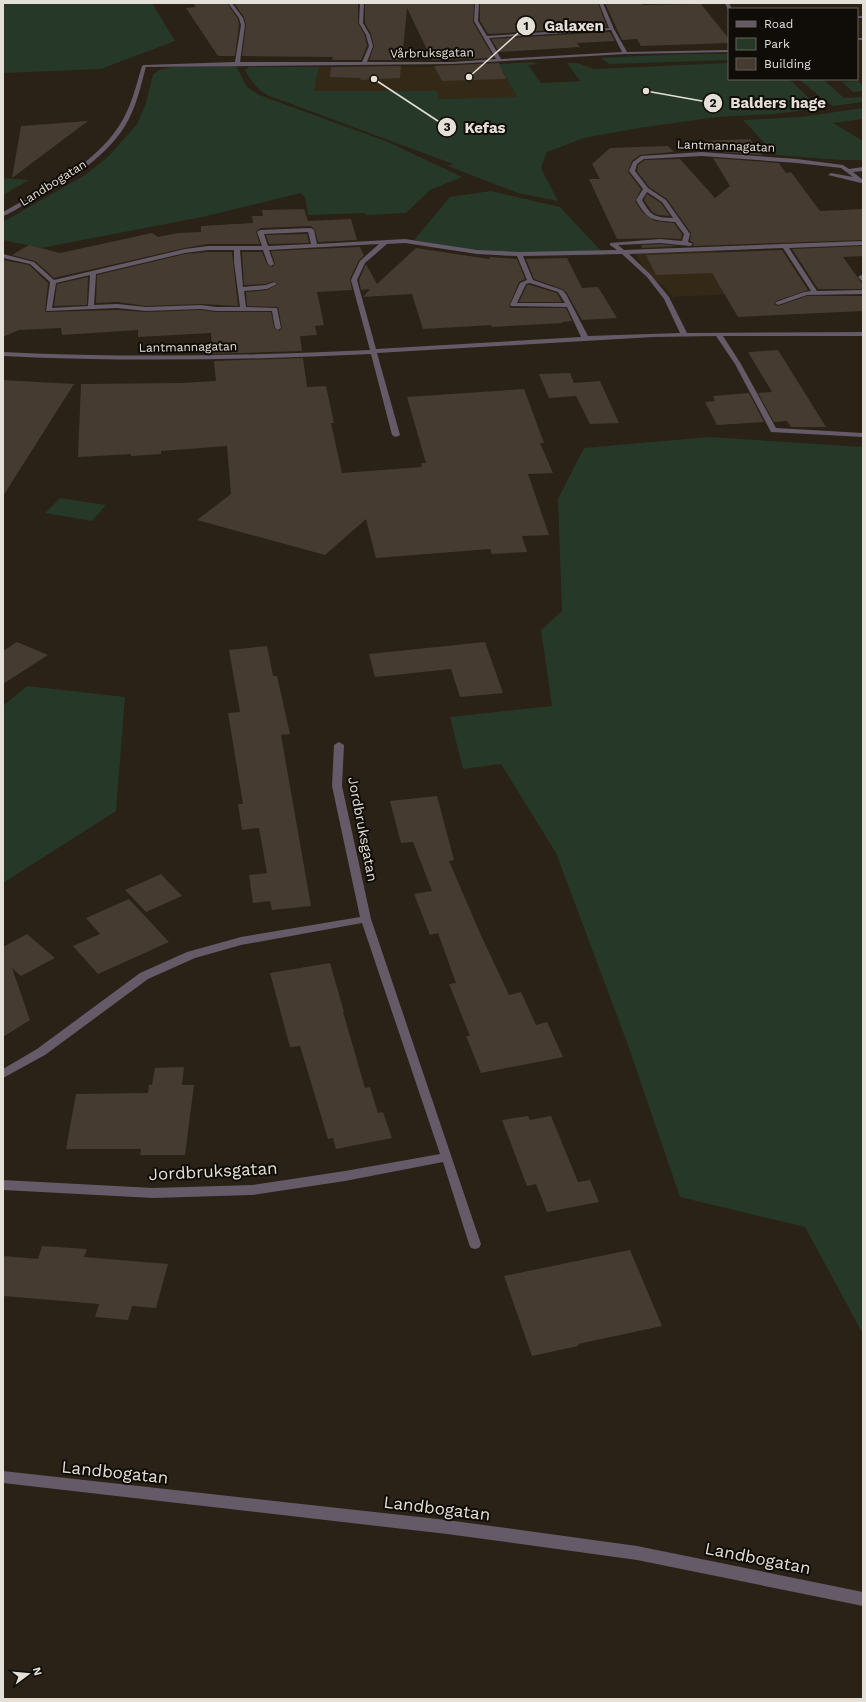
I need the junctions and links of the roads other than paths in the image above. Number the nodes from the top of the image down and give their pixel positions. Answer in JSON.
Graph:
{"nodes":[{"id":1,"x":230,"y":3,"type":"edge"},
{"id":2,"x":362,"y":3,"type":"edge"},
{"id":3,"x":477,"y":3,"type":"edge"},
{"id":4,"x":600,"y":3,"type":"edge"},
{"id":5,"x":612,"y":29,"type":"junction"},
{"id":6,"x":486,"y":37,"type":"junction"},
{"id":7,"x":728,"y":51,"type":"edge"},
{"id":8,"x":625,"y":53,"type":"junction"},
{"id":9,"x":500,"y":61,"type":"junction"},
{"id":10,"x":237,"y":64,"type":"junction"},
{"id":11,"x":364,"y":64,"type":"junction"},
{"id":12,"x":144,"y":66,"type":"joint"},
{"id":13,"x":863,"y":169,"type":"edge"},
{"id":14,"x":848,"y":171,"type":"junction"},
{"id":15,"x":831,"y":176,"type":"dead end"},
{"id":16,"x":862,"y":181,"type":"edge"},
{"id":17,"x":646,"y":189,"type":"junction"},
{"id":18,"x":3,"y":214,"type":"edge"},
{"id":19,"x":677,"y":220,"type":"junction"},
{"id":20,"x":385,"y":242,"type":"junction"},
{"id":21,"x":685,"y":243,"type":"junction"},
{"id":22,"x":863,"y":243,"type":"edge"},
{"id":23,"x":314,"y":245,"type":"junction"},
{"id":24,"x":785,"y":246,"type":"junction"},
{"id":25,"x":237,"y":247,"type":"junction"},
{"id":26,"x":265,"y":248,"type":"junction"},
{"id":27,"x":708,"y":249,"type":"junction"},
{"id":28,"x":625,"y":252,"type":"junction"},
{"id":29,"x":519,"y":254,"type":"junction"},
{"id":30,"x":3,"y":256,"type":"edge"},
{"id":31,"x":270,"y":264,"type":"dead end"},
{"id":32,"x":93,"y":272,"type":"junction"},
{"id":33,"x":530,"y":281,"type":"junction"},
{"id":34,"x":53,"y":282,"type":"junction"},
{"id":35,"x":274,"y":284,"type":"dead end"},
{"id":36,"x":240,"y":289,"type":"junction"},
{"id":37,"x":815,"y":292,"type":"junction"},
{"id":38,"x":863,"y":292,"type":"edge"},
{"id":39,"x":778,"y":303,"type":"dead end"},
{"id":40,"x":569,"y":305,"type":"junction"},
{"id":41,"x":91,"y":308,"type":"junction"},
{"id":42,"x":243,"y":309,"type":"junction"},
{"id":43,"x":278,"y":328,"type":"dead end"},
{"id":44,"x":684,"y":334,"type":"junction"},
{"id":45,"x":718,"y":334,"type":"junction"},
{"id":46,"x":863,"y":334,"type":"edge"},
{"id":47,"x":586,"y":338,"type":"junction"},
{"id":48,"x":373,"y":350,"type":"junction"},
{"id":49,"x":3,"y":354,"type":"edge"},
{"id":50,"x":396,"y":435,"type":"dead end"},
{"id":51,"x":863,"y":435,"type":"edge"},
{"id":52,"x":339,"y":745,"type":"dead end"},
{"id":53,"x":366,"y":919,"type":"junction"},
{"id":54,"x":3,"y":1074,"type":"edge"},
{"id":55,"x":447,"y":1157,"type":"junction"},
{"id":56,"x":3,"y":1185,"type":"edge"},
{"id":57,"x":475,"y":1244,"type":"dead end"},
{"id":58,"x":3,"y":1477,"type":"edge"},
{"id":59,"x":863,"y":1599,"type":"edge"}],
"edges":[{"from":1,"to":10,"type":"street"},
{"from":2,"to":11,"type":"street","name":"Vårbruksgatan"},
{"from":3,"to":6,"type":"street","name":"Vårbruksgatan"},
{"from":4,"to":5,"type":"street"},
{"from":5,"to":6,"type":"street","name":"Vårbruksgatan"},
{"from":5,"to":8,"type":"street"},
{"from":6,"to":9,"type":"street","name":"Vårbruksgatan"},
{"from":7,"to":8,"type":"street","name":"Vårbruksgatan"},
{"from":8,"to":9,"type":"street","name":"Vårbruksgatan"},
{"from":9,"to":11,"type":"street","name":"Vårbruksgatan"},
{"from":10,"to":11,"type":"street","name":"Vårbruksgatan"},
{"from":10,"to":12,"type":"street","name":"Vårbruksgatan"},
{"from":12,"to":18,"type":"street","name":"Landbogatan"},
{"from":13,"to":14,"type":"street","name":"Lantmannagatan"},
{"from":14,"to":16,"type":"street","name":"Lantmannagatan"},
{"from":14,"to":17,"type":"street","name":"Lantmannagatan"},
{"from":15,"to":16,"type":"street","name":"Lantmannagatan"},
{"from":17,"to":19,"type":"street","name":"Lantmannagatan"},
{"from":17,"to":19,"type":"street"},
{"from":19,"to":21,"type":"street","name":"Lantmannagatan"},
{"from":20,"to":23,"type":"street"},
{"from":20,"to":29,"type":"street"},
{"from":20,"to":48,"type":"street"},
{"from":21,"to":27,"type":"street"},
{"from":21,"to":28,"type":"street"},
{"from":22,"to":24,"type":"street"},
{"from":23,"to":26,"type":"street"},
{"from":23,"to":26,"type":"street"},
{"from":24,"to":27,"type":"street"},
{"from":24,"to":37,"type":"street"},
{"from":25,"to":26,"type":"street"},
{"from":25,"to":32,"type":"street"},
{"from":25,"to":36,"type":"street"},
{"from":26,"to":31,"type":"street"},
{"from":27,"to":28,"type":"street"},
{"from":28,"to":29,"type":"street"},
{"from":28,"to":44,"type":"street"},
{"from":29,"to":33,"type":"street"},
{"from":30,"to":34,"type":"street"},
{"from":32,"to":34,"type":"street"},
{"from":32,"to":41,"type":"street"},
{"from":33,"to":40,"type":"street"},
{"from":33,"to":40,"type":"street"},
{"from":34,"to":41,"type":"street"},
{"from":35,"to":36,"type":"street"},
{"from":36,"to":42,"type":"street"},
{"from":37,"to":38,"type":"street"},
{"from":37,"to":39,"type":"street"},
{"from":40,"to":47,"type":"street"},
{"from":41,"to":42,"type":"street"},
{"from":42,"to":43,"type":"street"},
{"from":44,"to":45,"type":"street","name":"Lantmannagatan"},
{"from":44,"to":47,"type":"street","name":"Lantmannagatan"},
{"from":45,"to":46,"type":"street","name":"Lantmannagatan"},
{"from":45,"to":51,"type":"street"},
{"from":47,"to":48,"type":"street","name":"Lantmannagatan"},
{"from":48,"to":49,"type":"street","name":"Lantmannagatan"},
{"from":48,"to":50,"type":"street"},
{"from":52,"to":53,"type":"street","name":"Jordbruksgatan"},
{"from":53,"to":54,"type":"street"},
{"from":53,"to":55,"type":"street","name":"Jordbruksgatan"},
{"from":55,"to":56,"type":"street","name":"Jordbruksgatan"},
{"from":55,"to":57,"type":"street","name":"Jordbruksgatan"},
{"from":58,"to":59,"type":"street","name":"Landbogatan"}]}
